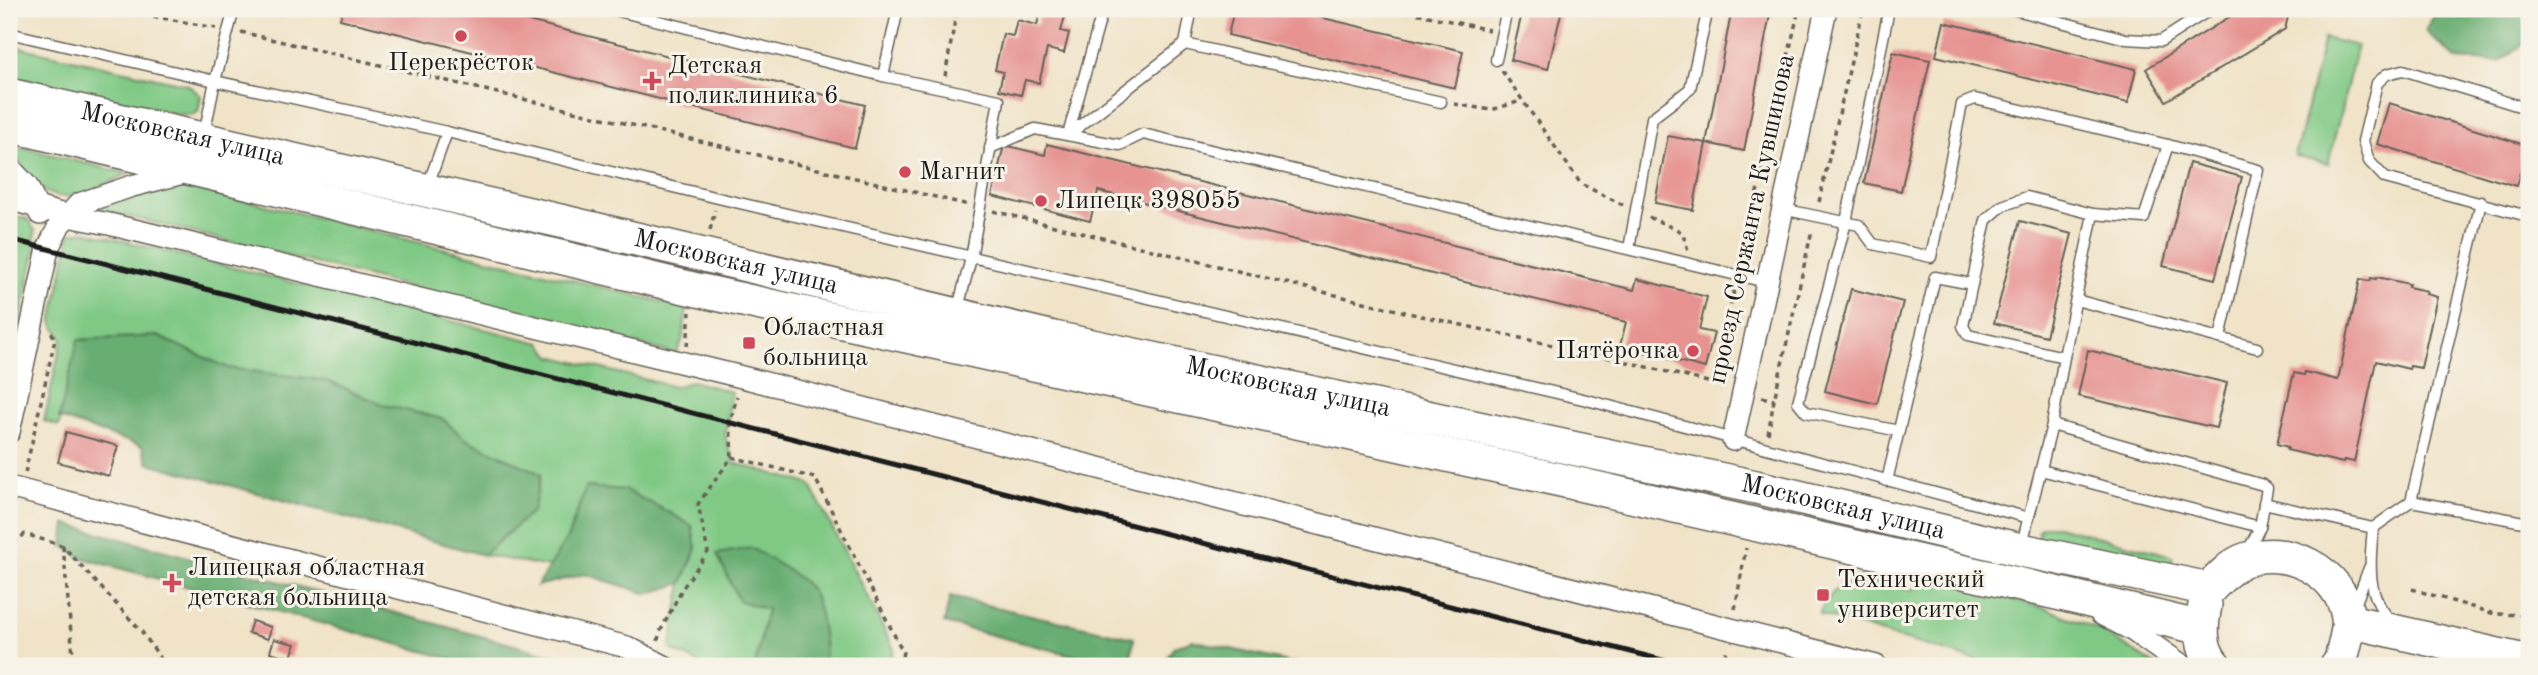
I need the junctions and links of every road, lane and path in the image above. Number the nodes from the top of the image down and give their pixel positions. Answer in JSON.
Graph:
{"nodes":[{"id":1,"x":114,"y":9,"type":"edge"},
{"id":2,"x":234,"y":9,"type":"edge"},
{"id":3,"x":610,"y":9,"type":"edge"},
{"id":4,"x":898,"y":9,"type":"edge"},
{"id":5,"x":957,"y":9,"type":"edge"},
{"id":6,"x":1103,"y":9,"type":"edge"},
{"id":7,"x":1188,"y":9,"type":"edge"},
{"id":8,"x":1398,"y":9,"type":"edge"},
{"id":9,"x":1507,"y":9,"type":"edge"},
{"id":10,"x":1708,"y":9,"type":"edge"},
{"id":11,"x":1799,"y":9,"type":"edge"},
{"id":12,"x":1826,"y":9,"type":"edge"},
{"id":13,"x":1889,"y":9,"type":"edge"},
{"id":14,"x":2012,"y":9,"type":"edge"},
{"id":15,"x":2211,"y":9,"type":"edge"},
{"id":16,"x":228,"y":30,"type":"junction"},
{"id":17,"x":9,"y":33,"type":"edge"},
{"id":18,"x":1501,"y":33,"type":"junction"},
{"id":19,"x":1185,"y":44,"type":"junction"},
{"id":20,"x":1496,"y":61,"type":"joint"},
{"id":21,"x":883,"y":76,"type":"junction"},
{"id":22,"x":215,"y":81,"type":"junction"},
{"id":23,"x":943,"y":88,"type":"junction"},
{"id":24,"x":9,"y":95,"type":"edge"},
{"id":25,"x":1522,"y":101,"type":"junction"},
{"id":26,"x":1441,"y":102,"type":"joint"},
{"id":27,"x":2529,"y":109,"type":"edge"},
{"id":28,"x":9,"y":125,"type":"edge"},
{"id":29,"x":447,"y":132,"type":"junction"},
{"id":30,"x":1068,"y":135,"type":"junction"},
{"id":31,"x":2168,"y":145,"type":"junction"},
{"id":32,"x":990,"y":148,"type":"junction"},
{"id":33,"x":200,"y":155,"type":"junction"},
{"id":34,"x":9,"y":167,"type":"edge"},
{"id":35,"x":426,"y":191,"type":"junction"},
{"id":36,"x":9,"y":199,"type":"edge"},
{"id":37,"x":2481,"y":202,"type":"junction"},
{"id":38,"x":38,"y":207,"type":"junction"},
{"id":39,"x":980,"y":208,"type":"junction"},
{"id":40,"x":1782,"y":209,"type":"junction"},
{"id":41,"x":2529,"y":211,"type":"edge"},
{"id":42,"x":1635,"y":212,"type":"junction"},
{"id":43,"x":2093,"y":214,"type":"junction"},
{"id":44,"x":68,"y":216,"type":"junction"},
{"id":45,"x":1846,"y":222,"type":"junction"},
{"id":46,"x":48,"y":248,"type":"junction"},
{"id":47,"x":1629,"y":249,"type":"junction"},
{"id":48,"x":971,"y":258,"type":"junction"},
{"id":49,"x":1696,"y":265,"type":"junction"},
{"id":50,"x":1737,"y":275,"type":"junction"},
{"id":51,"x":1766,"y":282,"type":"junction"},
{"id":52,"x":1972,"y":284,"type":"junction"},
{"id":53,"x":2076,"y":300,"type":"junction"},
{"id":54,"x":957,"y":315,"type":"junction"},
{"id":55,"x":2220,"y":338,"type":"junction"},
{"id":56,"x":2257,"y":348,"type":"dead end"},
{"id":57,"x":2064,"y":357,"type":"junction"},
{"id":58,"x":742,"y":377,"type":"junction"},
{"id":59,"x":1712,"y":383,"type":"junction"},
{"id":60,"x":1744,"y":391,"type":"junction"},
{"id":61,"x":1773,"y":400,"type":"dead end"},
{"id":62,"x":2052,"y":425,"type":"junction"},
{"id":63,"x":1899,"y":431,"type":"junction"},
{"id":64,"x":9,"y":432,"type":"edge"},
{"id":65,"x":1733,"y":440,"type":"junction"},
{"id":66,"x":732,"y":457,"type":"junction"},
{"id":67,"x":2041,"y":470,"type":"junction"},
{"id":68,"x":1887,"y":481,"type":"junction"},
{"id":69,"x":9,"y":488,"type":"edge"},
{"id":70,"x":2411,"y":501,"type":"junction"},
{"id":71,"x":2264,"y":503,"type":"junction"},
{"id":72,"x":2029,"y":518,"type":"junction"},
{"id":73,"x":1750,"y":523,"type":"junction"},
{"id":74,"x":2529,"y":523,"type":"edge"},
{"id":75,"x":2260,"y":527,"type":"junction"},
{"id":76,"x":2373,"y":528,"type":"junction"},
{"id":77,"x":63,"y":547,"type":"junction"},
{"id":78,"x":2021,"y":550,"type":"junction"},
{"id":79,"x":2241,"y":562,"type":"junction"},
{"id":80,"x":9,"y":563,"type":"edge"},
{"id":81,"x":2369,"y":568,"type":"junction"},
{"id":82,"x":2209,"y":589,"type":"junction"},
{"id":83,"x":2413,"y":589,"type":"dead end"},
{"id":84,"x":2065,"y":595,"type":"junction"},
{"id":85,"x":2529,"y":615,"type":"edge"},
{"id":86,"x":2349,"y":621,"type":"junction"},
{"id":87,"x":1732,"y":628,"type":"junction"},
{"id":88,"x":2201,"y":628,"type":"junction"},
{"id":89,"x":2408,"y":635,"type":"junction"},
{"id":90,"x":2529,"y":662,"type":"edge"},
{"id":91,"x":659,"y":664,"type":"edge"},
{"id":92,"x":2347,"y":664,"type":"edge"},
{"id":93,"x":74,"y":666,"type":"edge"},
{"id":94,"x":166,"y":666,"type":"edge"},
{"id":95,"x":900,"y":666,"type":"edge"},
{"id":96,"x":1723,"y":666,"type":"edge"},
{"id":97,"x":1876,"y":666,"type":"edge"},
{"id":98,"x":2206,"y":666,"type":"edge"}],
"edges":[{"from":1,"to":16,"type":"path"},
{"from":2,"to":16,"type":"lane"},
{"from":3,"to":21,"type":"lane"},
{"from":4,"to":21,"type":"lane"},
{"from":5,"to":23,"type":"path"},
{"from":6,"to":30,"type":"lane"},
{"from":7,"to":19,"type":"lane"},
{"from":8,"to":18,"type":"path"},
{"from":9,"to":18,"type":"lane"},
{"from":10,"to":42,"type":"lane"},
{"from":11,"to":50,"type":"path"},
{"from":12,"to":40,"type":"street","name":"проезд Сержанта Кувшинова"},
{"from":13,"to":45,"type":"lane"},
{"from":14,"to":15,"type":"lane"},
{"from":16,"to":22,"type":"lane"},
{"from":16,"to":39,"type":"path"},
{"from":17,"to":22,"type":"lane"},
{"from":18,"to":20,"type":"lane"},
{"from":19,"to":26,"type":"lane"},
{"from":19,"to":30,"type":"lane"},
{"from":20,"to":25,"type":"path"},
{"from":21,"to":23,"type":"lane"},
{"from":22,"to":29,"type":"lane"},
{"from":22,"to":33,"type":"lane"},
{"from":23,"to":32,"type":"lane"},
{"from":24,"to":33,"type":"main road","name":"Московская улица"},
{"from":25,"to":26,"type":"path"},
{"from":25,"to":42,"type":"path"},
{"from":27,"to":37,"type":"lane"},
{"from":28,"to":33,"type":"main road","name":"Московская улица"},
{"from":29,"to":35,"type":"lane"},
{"from":29,"to":48,"type":"lane"},
{"from":30,"to":32,"type":"lane"},
{"from":30,"to":47,"type":"lane"},
{"from":31,"to":43,"type":"lane"},
{"from":31,"to":45,"type":"lane"},
{"from":31,"to":55,"type":"lane"},
{"from":32,"to":39,"type":"lane"},
{"from":33,"to":35,"type":"main road","name":"Московская улица"},
{"from":33,"to":44,"type":"street"},
{"from":33,"to":73,"type":"main road","name":"Московская улица"},
{"from":34,"to":38,"type":"street"},
{"from":35,"to":54,"type":"main road","name":"Московская улица"},
{"from":36,"to":38,"type":"street"},
{"from":37,"to":41,"type":"lane"},
{"from":37,"to":70,"type":"lane"},
{"from":38,"to":44,"type":"street"},
{"from":38,"to":46,"type":"street"},
{"from":39,"to":48,"type":"lane"},
{"from":39,"to":59,"type":"path"},
{"from":40,"to":45,"type":"lane"},
{"from":40,"to":51,"type":"street","name":"проезд Сержанта Кувшинова"},
{"from":42,"to":47,"type":"lane"},
{"from":42,"to":49,"type":"path"},
{"from":43,"to":52,"type":"lane"},
{"from":43,"to":53,"type":"lane"},
{"from":44,"to":46,"type":"street"},
{"from":44,"to":58,"type":"street"},
{"from":45,"to":63,"type":"lane"},
{"from":46,"to":64,"type":"street"},
{"from":47,"to":49,"type":"lane"},
{"from":48,"to":54,"type":"lane"},
{"from":48,"to":65,"type":"lane"},
{"from":49,"to":50,"type":"lane"},
{"from":50,"to":51,"type":"lane"},
{"from":50,"to":59,"type":"path"},
{"from":51,"to":60,"type":"street","name":"проезд Сержанта Кувшинова"},
{"from":52,"to":57,"type":"lane"},
{"from":52,"to":63,"type":"lane"},
{"from":53,"to":55,"type":"lane"},
{"from":53,"to":57,"type":"lane"},
{"from":54,"to":78,"type":"main road","name":"Московская улица"},
{"from":55,"to":56,"type":"lane"},
{"from":57,"to":62,"type":"lane"},
{"from":58,"to":66,"type":"path"},
{"from":58,"to":87,"type":"street"},
{"from":59,"to":60,"type":"path"},
{"from":60,"to":61,"type":"path"},
{"from":60,"to":65,"type":"street","name":"проезд Сержанта Кувшинова"},
{"from":62,"to":67,"type":"lane"},
{"from":62,"to":71,"type":"lane"},
{"from":63,"to":68,"type":"lane"},
{"from":65,"to":68,"type":"lane"},
{"from":66,"to":91,"type":"path"},
{"from":66,"to":95,"type":"path"},
{"from":67,"to":72,"type":"lane"},
{"from":67,"to":75,"type":"lane"},
{"from":68,"to":72,"type":"lane"},
{"from":69,"to":91,"type":"street"},
{"from":70,"to":74,"type":"lane"},
{"from":70,"to":76,"type":"lane"},
{"from":71,"to":75,"type":"lane"},
{"from":71,"to":76,"type":"lane"},
{"from":72,"to":78,"type":"lane"},
{"from":73,"to":84,"type":"main road","name":"Московская улица"},
{"from":73,"to":87,"type":"path"},
{"from":75,"to":79,"type":"lane"},
{"from":76,"to":81,"type":"lane"},
{"from":77,"to":80,"type":"path"},
{"from":77,"to":93,"type":"path"},
{"from":77,"to":94,"type":"path"},
{"from":78,"to":82,"type":"main road","name":"Московская улица"},
{"from":79,"to":82,"type":"main road"},
{"from":79,"to":86,"type":"main road"},
{"from":81,"to":86,"type":"lane"},
{"from":81,"to":89,"type":"lane"},
{"from":82,"to":88,"type":"main road"},
{"from":83,"to":85,"type":"path"},
{"from":84,"to":88,"type":"main road","name":"Московская улица"},
{"from":84,"to":98,"type":"street"},
{"from":86,"to":89,"type":"main road"},
{"from":86,"to":92,"type":"main road"},
{"from":87,"to":96,"type":"path"},
{"from":87,"to":97,"type":"street"},
{"from":88,"to":98,"type":"main road"},
{"from":89,"to":90,"type":"main road"}]}
